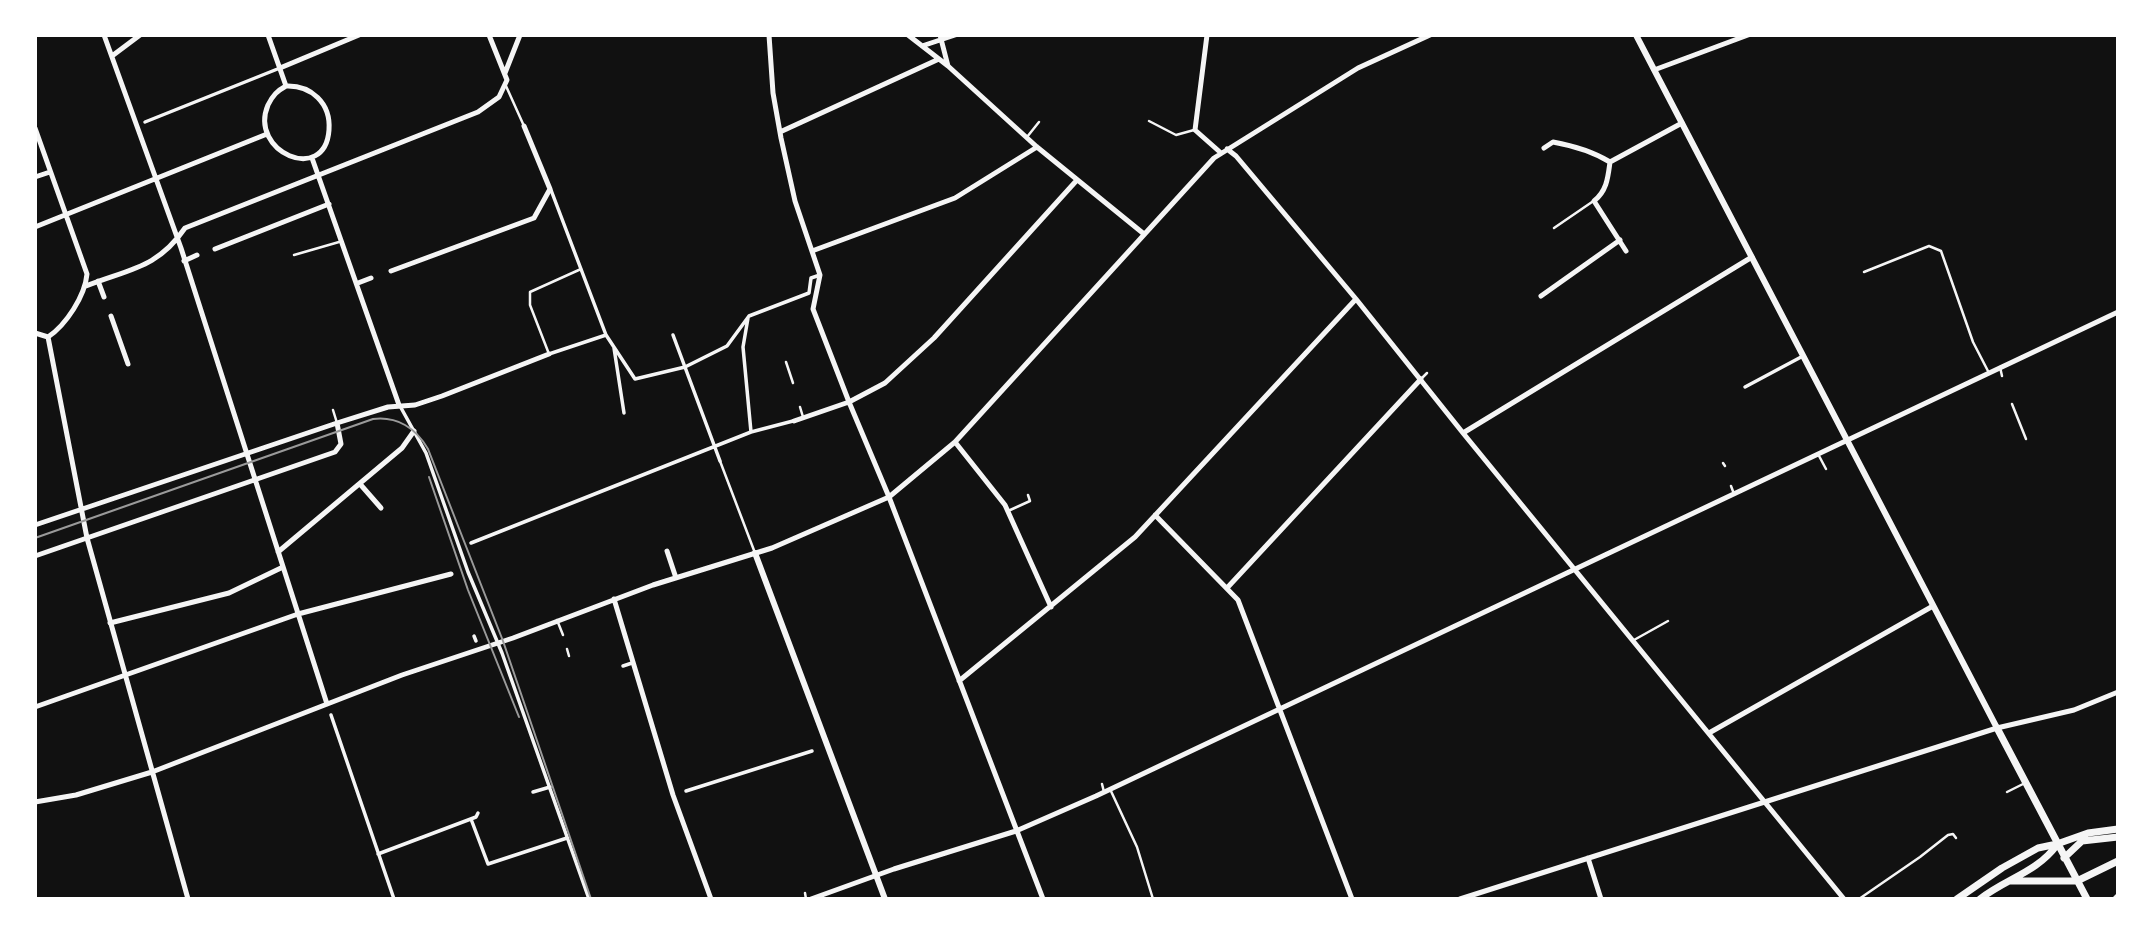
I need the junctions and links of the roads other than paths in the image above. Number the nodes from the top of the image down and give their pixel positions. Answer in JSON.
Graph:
{"nodes":[{"id":1,"x":104,"y":35,"type":"edge"},
{"id":2,"x":140,"y":35,"type":"edge"},
{"id":3,"x":268,"y":35,"type":"edge"},
{"id":4,"x":359,"y":35,"type":"edge"},
{"id":5,"x":489,"y":35,"type":"edge"},
{"id":6,"x":520,"y":35,"type":"edge"},
{"id":7,"x":769,"y":35,"type":"edge"},
{"id":8,"x":908,"y":35,"type":"edge"},
{"id":9,"x":955,"y":35,"type":"edge"},
{"id":10,"x":1207,"y":35,"type":"edge"},
{"id":11,"x":1430,"y":35,"type":"edge"},
{"id":12,"x":1636,"y":35,"type":"edge"},
{"id":13,"x":1748,"y":35,"type":"edge"},
{"id":14,"x":940,"y":37,"type":"edge"},
{"id":15,"x":922,"y":46,"type":"junction"},
{"id":16,"x":112,"y":56,"type":"junction"},
{"id":17,"x":939,"y":59,"type":"junction"},
{"id":18,"x":948,"y":66,"type":"junction"},
{"id":19,"x":280,"y":68,"type":"junction"},
{"id":20,"x":1654,"y":70,"type":"junction"},
{"id":21,"x":505,"y":73,"type":"junction"},
{"id":22,"x":286,"y":86,"type":"junction"},
{"id":23,"x":506,"y":86,"type":"junction"},
{"id":24,"x":1149,"y":121,"type":"dead end"},
{"id":25,"x":145,"y":122,"type":"dead end"},
{"id":26,"x":1040,"y":122,"type":"dead end"},
{"id":27,"x":1682,"y":122,"type":"junction"},
{"id":28,"x":524,"y":126,"type":"joint"},
{"id":29,"x":35,"y":128,"type":"edge"},
{"id":30,"x":1195,"y":130,"type":"junction"},
{"id":31,"x":780,"y":132,"type":"junction"},
{"id":32,"x":267,"y":134,"type":"junction"},
{"id":33,"x":1027,"y":137,"type":"junction"},
{"id":34,"x":1037,"y":147,"type":"junction"},
{"id":35,"x":1544,"y":148,"type":"dead end"},
{"id":36,"x":1224,"y":151,"type":"junction"},
{"id":37,"x":312,"y":158,"type":"junction"},
{"id":38,"x":1610,"y":162,"type":"junction"},
{"id":39,"x":50,"y":172,"type":"junction"},
{"id":40,"x":318,"y":175,"type":"junction"},
{"id":41,"x":35,"y":177,"type":"edge"},
{"id":42,"x":156,"y":180,"type":"junction"},
{"id":43,"x":1077,"y":180,"type":"junction"},
{"id":44,"x":550,"y":188,"type":"junction"},
{"id":45,"x":1594,"y":201,"type":"junction"},
{"id":46,"x":329,"y":204,"type":"junction"},
{"id":47,"x":66,"y":215,"type":"junction"},
{"id":48,"x":35,"y":227,"type":"edge"},
{"id":49,"x":1554,"y":228,"type":"dead end"},
{"id":50,"x":1144,"y":234,"type":"junction"},
{"id":51,"x":177,"y":239,"type":"junction"},
{"id":52,"x":1620,"y":240,"type":"junction"},
{"id":53,"x":342,"y":241,"type":"junction"},
{"id":54,"x":215,"y":248,"type":"dead end"},
{"id":55,"x":812,"y":251,"type":"junction"},
{"id":56,"x":1626,"y":251,"type":"dead end"},
{"id":57,"x":197,"y":255,"type":"dead end"},
{"id":58,"x":294,"y":255,"type":"dead end"},
{"id":59,"x":1752,"y":257,"type":"junction"},
{"id":60,"x":184,"y":261,"type":"junction"},
{"id":61,"x":581,"y":269,"type":"junction"},
{"id":62,"x":394,"y":270,"type":"dead end"},
{"id":63,"x":1864,"y":272,"type":"dead end"},
{"id":64,"x":820,"y":275,"type":"junction"},
{"id":65,"x":370,"y":278,"type":"dead end"},
{"id":66,"x":98,"y":281,"type":"junction"},
{"id":67,"x":358,"y":283,"type":"junction"},
{"id":68,"x":86,"y":286,"type":"junction"},
{"id":69,"x":1541,"y":296,"type":"dead end"},
{"id":70,"x":104,"y":298,"type":"dead end"},
{"id":71,"x":1356,"y":299,"type":"junction"},
{"id":72,"x":2118,"y":312,"type":"edge"},
{"id":73,"x":111,"y":316,"type":"dead end"},
{"id":74,"x":749,"y":316,"type":"junction"},
{"id":75,"x":35,"y":333,"type":"edge"},
{"id":76,"x":606,"y":335,"type":"junction"},
{"id":77,"x":673,"y":335,"type":"dead end"},
{"id":78,"x":48,"y":337,"type":"junction"},
{"id":79,"x":613,"y":346,"type":"junction"},
{"id":80,"x":549,"y":354,"type":"junction"},
{"id":81,"x":1803,"y":356,"type":"junction"},
{"id":82,"x":786,"y":362,"type":"dead end"},
{"id":83,"x":128,"y":363,"type":"dead end"},
{"id":84,"x":685,"y":367,"type":"junction"},
{"id":85,"x":2000,"y":367,"type":"junction"},
{"id":86,"x":1427,"y":373,"type":"dead end"},
{"id":87,"x":1989,"y":373,"type":"junction"},
{"id":88,"x":2002,"y":376,"type":"dead end"},
{"id":89,"x":1421,"y":379,"type":"junction"},
{"id":90,"x":793,"y":383,"type":"dead end"},
{"id":91,"x":1745,"y":387,"type":"dead end"},
{"id":92,"x":849,"y":402,"type":"junction"},
{"id":93,"x":2012,"y":404,"type":"dead end"},
{"id":94,"x":399,"y":405,"type":"junction"},
{"id":95,"x":800,"y":407,"type":"dead end"},
{"id":96,"x":333,"y":410,"type":"dead end"},
{"id":97,"x":624,"y":413,"type":"dead end"},
{"id":98,"x":803,"y":418,"type":"junction"},
{"id":99,"x":793,"y":421,"type":"joint"},
{"id":100,"x":337,"y":423,"type":"junction"},
{"id":101,"x":414,"y":431,"type":"junction"},
{"id":102,"x":751,"y":432,"type":"junction"},
{"id":103,"x":1463,"y":433,"type":"junction"},
{"id":104,"x":2026,"y":439,"type":"dead end"},
{"id":105,"x":1847,"y":440,"type":"junction"},
{"id":106,"x":955,"y":442,"type":"junction"},
{"id":107,"x":715,"y":446,"type":"junction"},
{"id":108,"x":247,"y":454,"type":"junction"},
{"id":109,"x":1818,"y":454,"type":"junction"},
{"id":110,"x":720,"y":461,"type":"joint"},
{"id":111,"x":1826,"y":469,"type":"dead end"},
{"id":112,"x":255,"y":480,"type":"junction"},
{"id":113,"x":360,"y":484,"type":"junction"},
{"id":114,"x":1731,"y":486,"type":"dead end"},
{"id":115,"x":1734,"y":494,"type":"junction"},
{"id":116,"x":1028,"y":495,"type":"dead end"},
{"id":117,"x":890,"y":497,"type":"junction"},
{"id":118,"x":382,"y":508,"type":"dead end"},
{"id":119,"x":80,"y":510,"type":"junction"},
{"id":120,"x":1008,"y":511,"type":"junction"},
{"id":121,"x":1155,"y":515,"type":"junction"},
{"id":122,"x":35,"y":526,"type":"edge"},
{"id":123,"x":87,"y":538,"type":"junction"},
{"id":124,"x":471,"y":543,"type":"dead end"},
{"id":125,"x":667,"y":551,"type":"dead end"},
{"id":126,"x":278,"y":552,"type":"junction"},
{"id":127,"x":755,"y":553,"type":"junction"},
{"id":128,"x":35,"y":556,"type":"edge"},
{"id":129,"x":283,"y":567,"type":"junction"},
{"id":130,"x":1576,"y":569,"type":"junction"},
{"id":131,"x":451,"y":574,"type":"dead end"},
{"id":132,"x":676,"y":578,"type":"junction"},
{"id":133,"x":1227,"y":588,"type":"junction"},
{"id":134,"x":614,"y":599,"type":"junction"},
{"id":135,"x":1933,"y":606,"type":"junction"},
{"id":136,"x":1051,"y":607,"type":"junction"},
{"id":137,"x":298,"y":614,"type":"junction"},
{"id":138,"x":557,"y":620,"type":"junction"},
{"id":139,"x":1668,"y":621,"type":"dead end"},
{"id":140,"x":110,"y":623,"type":"junction"},
{"id":141,"x":563,"y":635,"type":"dead end"},
{"id":142,"x":1633,"y":640,"type":"junction"},
{"id":143,"x":497,"y":643,"type":"junction"},
{"id":144,"x":567,"y":649,"type":"dead end"},
{"id":145,"x":569,"y":656,"type":"dead end"},
{"id":146,"x":632,"y":663,"type":"junction"},
{"id":147,"x":623,"y":666,"type":"dead end"},
{"id":148,"x":125,"y":674,"type":"junction"},
{"id":149,"x":959,"y":681,"type":"junction"},
{"id":150,"x":2118,"y":692,"type":"edge"},
{"id":151,"x":327,"y":704,"type":"junction"},
{"id":152,"x":35,"y":707,"type":"edge"},
{"id":153,"x":1279,"y":711,"type":"junction"},
{"id":154,"x":331,"y":715,"type":"dead end"},
{"id":155,"x":1997,"y":729,"type":"junction"},
{"id":156,"x":1709,"y":733,"type":"junction"},
{"id":157,"x":812,"y":751,"type":"dead end"},
{"id":158,"x":152,"y":772,"type":"junction"},
{"id":159,"x":1857,"y":773,"type":"junction"},
{"id":160,"x":1859,"y":782,"type":"dead end"},
{"id":161,"x":2025,"y":783,"type":"junction"},
{"id":162,"x":1101,"y":784,"type":"dead end"},
{"id":163,"x":550,"y":786,"type":"junction"},
{"id":164,"x":686,"y":791,"type":"dead end"},
{"id":165,"x":1107,"y":791,"type":"junction"},
{"id":166,"x":533,"y":792,"type":"dead end"},
{"id":167,"x":2007,"y":792,"type":"dead end"},
{"id":168,"x":35,"y":802,"type":"edge"},
{"id":169,"x":1766,"y":802,"type":"junction"},
{"id":170,"x":478,"y":813,"type":"dead end"},
{"id":171,"x":471,"y":819,"type":"junction"},
{"id":172,"x":2118,"y":829,"type":"edge"},
{"id":173,"x":1016,"y":831,"type":"junction"},
{"id":174,"x":2118,"y":837,"type":"edge"},
{"id":175,"x":567,"y":838,"type":"junction"},
{"id":176,"x":1956,"y":838,"type":"dead end"},
{"id":177,"x":2057,"y":845,"type":"junction"},
{"id":178,"x":378,"y":854,"type":"junction"},
{"id":179,"x":1588,"y":858,"type":"junction"},
{"id":180,"x":2064,"y":858,"type":"junction"},
{"id":181,"x":2118,"y":861,"type":"edge"},
{"id":182,"x":877,"y":876,"type":"junction"},
{"id":183,"x":2009,"y":881,"type":"junction"},
{"id":184,"x":2077,"y":881,"type":"junction"},
{"id":185,"x":805,"y":894,"type":"dead end"},
{"id":186,"x":587,"y":898,"type":"edge"},
{"id":187,"x":188,"y":899,"type":"edge"},
{"id":188,"x":394,"y":899,"type":"edge"},
{"id":189,"x":711,"y":899,"type":"edge"},
{"id":190,"x":808,"y":899,"type":"edge"},
{"id":191,"x":885,"y":899,"type":"edge"},
{"id":192,"x":1044,"y":899,"type":"edge"},
{"id":193,"x":1153,"y":899,"type":"edge"},
{"id":194,"x":1352,"y":899,"type":"edge"},
{"id":195,"x":1460,"y":899,"type":"edge"},
{"id":196,"x":1601,"y":899,"type":"edge"},
{"id":197,"x":1844,"y":899,"type":"edge"},
{"id":198,"x":1859,"y":899,"type":"edge"},
{"id":199,"x":1957,"y":899,"type":"edge"},
{"id":200,"x":1980,"y":899,"type":"edge"},
{"id":201,"x":2087,"y":899,"type":"edge"}],
"edges":[{"from":1,"to":16,"type":"street"},
{"from":2,"to":16,"type":"street"},
{"from":3,"to":19,"type":"street"},
{"from":4,"to":19,"type":"street"},
{"from":5,"to":21,"type":"street"},
{"from":6,"to":21,"type":"street"},
{"from":7,"to":31,"type":"street"},
{"from":8,"to":15,"type":"street"},
{"from":9,"to":14,"type":"street"},
{"from":10,"to":30,"type":"street"},
{"from":11,"to":36,"type":"street"},
{"from":12,"to":20,"type":"street"},
{"from":13,"to":20,"type":"street"},
{"from":14,"to":15,"type":"street"},
{"from":14,"to":18,"type":"street"},
{"from":15,"to":17,"type":"street"},
{"from":16,"to":42,"type":"street"},
{"from":17,"to":18,"type":"street"},
{"from":17,"to":31,"type":"street"},
{"from":18,"to":33,"type":"street"},
{"from":19,"to":22,"type":"street"},
{"from":19,"to":25,"type":"street"},
{"from":20,"to":27,"type":"street"},
{"from":21,"to":23,"type":"street"},
{"from":22,"to":32,"type":"street"},
{"from":22,"to":37,"type":"street"},
{"from":23,"to":28,"type":"lane"},
{"from":23,"to":40,"type":"street"},
{"from":24,"to":30,"type":"lane"},
{"from":26,"to":33,"type":"lane"},
{"from":27,"to":38,"type":"street"},
{"from":27,"to":59,"type":"street"},
{"from":28,"to":44,"type":"street"},
{"from":29,"to":39,"type":"street"},
{"from":30,"to":36,"type":"street"},
{"from":31,"to":55,"type":"street"},
{"from":32,"to":37,"type":"street"},
{"from":32,"to":42,"type":"street"},
{"from":33,"to":34,"type":"street"},
{"from":34,"to":43,"type":"street"},
{"from":34,"to":55,"type":"street"},
{"from":35,"to":38,"type":"street"},
{"from":36,"to":50,"type":"street"},
{"from":36,"to":71,"type":"street"},
{"from":37,"to":40,"type":"street"},
{"from":38,"to":45,"type":"street"},
{"from":39,"to":41,"type":"street"},
{"from":39,"to":47,"type":"street"},
{"from":40,"to":46,"type":"street"},
{"from":40,"to":51,"type":"street"},
{"from":42,"to":47,"type":"street"},
{"from":42,"to":51,"type":"street"},
{"from":43,"to":50,"type":"street"},
{"from":43,"to":92,"type":"street"},
{"from":44,"to":61,"type":"street"},
{"from":44,"to":62,"type":"street"},
{"from":45,"to":49,"type":"lane"},
{"from":45,"to":52,"type":"street"},
{"from":46,"to":53,"type":"street"},
{"from":46,"to":54,"type":"street"},
{"from":47,"to":48,"type":"street"},
{"from":47,"to":68,"type":"street"},
{"from":50,"to":106,"type":"street"},
{"from":51,"to":60,"type":"street"},
{"from":51,"to":66,"type":"street"},
{"from":52,"to":56,"type":"street"},
{"from":52,"to":69,"type":"street"},
{"from":53,"to":58,"type":"lane"},
{"from":53,"to":67,"type":"street"},
{"from":55,"to":64,"type":"street"},
{"from":57,"to":60,"type":"street"},
{"from":59,"to":81,"type":"street"},
{"from":59,"to":103,"type":"street"},
{"from":60,"to":108,"type":"street"},
{"from":61,"to":76,"type":"street"},
{"from":61,"to":80,"type":"lane"},
{"from":63,"to":87,"type":"lane"},
{"from":64,"to":74,"type":"street"},
{"from":64,"to":92,"type":"street"},
{"from":65,"to":67,"type":"street"},
{"from":66,"to":68,"type":"street"},
{"from":66,"to":70,"type":"street"},
{"from":67,"to":94,"type":"street"},
{"from":68,"to":78,"type":"street"},
{"from":71,"to":89,"type":"street"},
{"from":71,"to":121,"type":"street"},
{"from":72,"to":85,"type":"street"},
{"from":73,"to":83,"type":"street"},
{"from":74,"to":84,"type":"street"},
{"from":74,"to":102,"type":"street"},
{"from":75,"to":78,"type":"street"},
{"from":76,"to":79,"type":"street"},
{"from":76,"to":80,"type":"street"},
{"from":77,"to":84,"type":"street"},
{"from":78,"to":119,"type":"street"},
{"from":79,"to":84,"type":"street"},
{"from":79,"to":97,"type":"street"},
{"from":80,"to":94,"type":"street"},
{"from":81,"to":91,"type":"street"},
{"from":81,"to":105,"type":"street"},
{"from":82,"to":90,"type":"lane"},
{"from":84,"to":107,"type":"street"},
{"from":85,"to":87,"type":"street"},
{"from":85,"to":88,"type":"lane"},
{"from":86,"to":89,"type":"lane"},
{"from":87,"to":105,"type":"street"},
{"from":89,"to":103,"type":"street"},
{"from":89,"to":133,"type":"street"},
{"from":92,"to":98,"type":"street"},
{"from":92,"to":117,"type":"street"},
{"from":93,"to":104,"type":"lane"},
{"from":94,"to":100,"type":"street"},
{"from":94,"to":101,"type":"street"},
{"from":95,"to":98,"type":"lane"},
{"from":96,"to":100,"type":"lane"},
{"from":98,"to":99,"type":"street"},
{"from":99,"to":102,"type":"street"},
{"from":100,"to":108,"type":"street"},
{"from":100,"to":112,"type":"street"},
{"from":101,"to":113,"type":"street"},
{"from":101,"to":143,"type":"street"},
{"from":102,"to":107,"type":"street"},
{"from":103,"to":130,"type":"street"},
{"from":105,"to":109,"type":"street"},
{"from":105,"to":135,"type":"street"},
{"from":106,"to":117,"type":"street"},
{"from":106,"to":120,"type":"street"},
{"from":107,"to":110,"type":"street"},
{"from":107,"to":124,"type":"street"},
{"from":108,"to":112,"type":"street"},
{"from":108,"to":119,"type":"street"},
{"from":109,"to":111,"type":"lane"},
{"from":109,"to":115,"type":"street"},
{"from":110,"to":127,"type":"lane"},
{"from":112,"to":123,"type":"street"},
{"from":112,"to":126,"type":"street"},
{"from":113,"to":118,"type":"street"},
{"from":113,"to":126,"type":"street"},
{"from":114,"to":115,"type":"lane"},
{"from":115,"to":130,"type":"street"},
{"from":116,"to":120,"type":"lane"},
{"from":117,"to":127,"type":"street"},
{"from":117,"to":149,"type":"street"},
{"from":119,"to":122,"type":"street"},
{"from":119,"to":123,"type":"street"},
{"from":120,"to":136,"type":"street"},
{"from":121,"to":133,"type":"street"},
{"from":121,"to":136,"type":"street"},
{"from":123,"to":128,"type":"street"},
{"from":123,"to":140,"type":"street"},
{"from":125,"to":132,"type":"street"},
{"from":126,"to":129,"type":"street"},
{"from":127,"to":132,"type":"street"},
{"from":127,"to":182,"type":"street"},
{"from":129,"to":137,"type":"street"},
{"from":129,"to":140,"type":"street"},
{"from":130,"to":142,"type":"street"},
{"from":130,"to":153,"type":"street"},
{"from":131,"to":137,"type":"street"},
{"from":132,"to":134,"type":"street"},
{"from":133,"to":153,"type":"street"},
{"from":134,"to":138,"type":"street"},
{"from":134,"to":146,"type":"street"},
{"from":135,"to":155,"type":"street"},
{"from":135,"to":156,"type":"street"},
{"from":136,"to":149,"type":"street"},
{"from":137,"to":148,"type":"street"},
{"from":137,"to":151,"type":"street"},
{"from":138,"to":141,"type":"lane"},
{"from":138,"to":143,"type":"street"},
{"from":139,"to":142,"type":"lane"},
{"from":140,"to":148,"type":"street"},
{"from":142,"to":156,"type":"street"},
{"from":143,"to":151,"type":"street"},
{"from":143,"to":163,"type":"street"},
{"from":144,"to":145,"type":"lane"},
{"from":146,"to":147,"type":"street"},
{"from":146,"to":189,"type":"street"},
{"from":148,"to":152,"type":"street"},
{"from":148,"to":158,"type":"street"},
{"from":149,"to":173,"type":"street"},
{"from":150,"to":155,"type":"street"},
{"from":151,"to":158,"type":"street"},
{"from":153,"to":165,"type":"street"},
{"from":153,"to":194,"type":"street"},
{"from":154,"to":178,"type":"street"},
{"from":155,"to":159,"type":"street"},
{"from":155,"to":161,"type":"main road"},
{"from":156,"to":169,"type":"street"},
{"from":157,"to":164,"type":"street"},
{"from":158,"to":168,"type":"street"},
{"from":158,"to":187,"type":"street"},
{"from":159,"to":160,"type":"lane"},
{"from":159,"to":169,"type":"street"},
{"from":161,"to":167,"type":"lane"},
{"from":161,"to":177,"type":"main road"},
{"from":162,"to":165,"type":"lane"},
{"from":163,"to":166,"type":"street"},
{"from":163,"to":175,"type":"street"},
{"from":165,"to":173,"type":"street"},
{"from":165,"to":193,"type":"lane"},
{"from":169,"to":179,"type":"street"},
{"from":169,"to":197,"type":"street"},
{"from":170,"to":171,"type":"street"},
{"from":171,"to":175,"type":"street"},
{"from":171,"to":178,"type":"street"},
{"from":172,"to":177,"type":"main road"},
{"from":173,"to":182,"type":"street"},
{"from":173,"to":192,"type":"street"},
{"from":174,"to":180,"type":"main road"},
{"from":175,"to":186,"type":"street"},
{"from":176,"to":198,"type":"lane"},
{"from":177,"to":180,"type":"main road"},
{"from":177,"to":183,"type":"main road"},
{"from":177,"to":199,"type":"main road"},
{"from":178,"to":188,"type":"street"},
{"from":179,"to":195,"type":"street"},
{"from":179,"to":196,"type":"street"},
{"from":180,"to":184,"type":"main road"},
{"from":181,"to":184,"type":"main road"},
{"from":182,"to":190,"type":"street"},
{"from":182,"to":191,"type":"street"},
{"from":183,"to":184,"type":"main road"},
{"from":183,"to":200,"type":"main road"},
{"from":184,"to":201,"type":"main road"},
{"from":185,"to":190,"type":"lane"}]}
